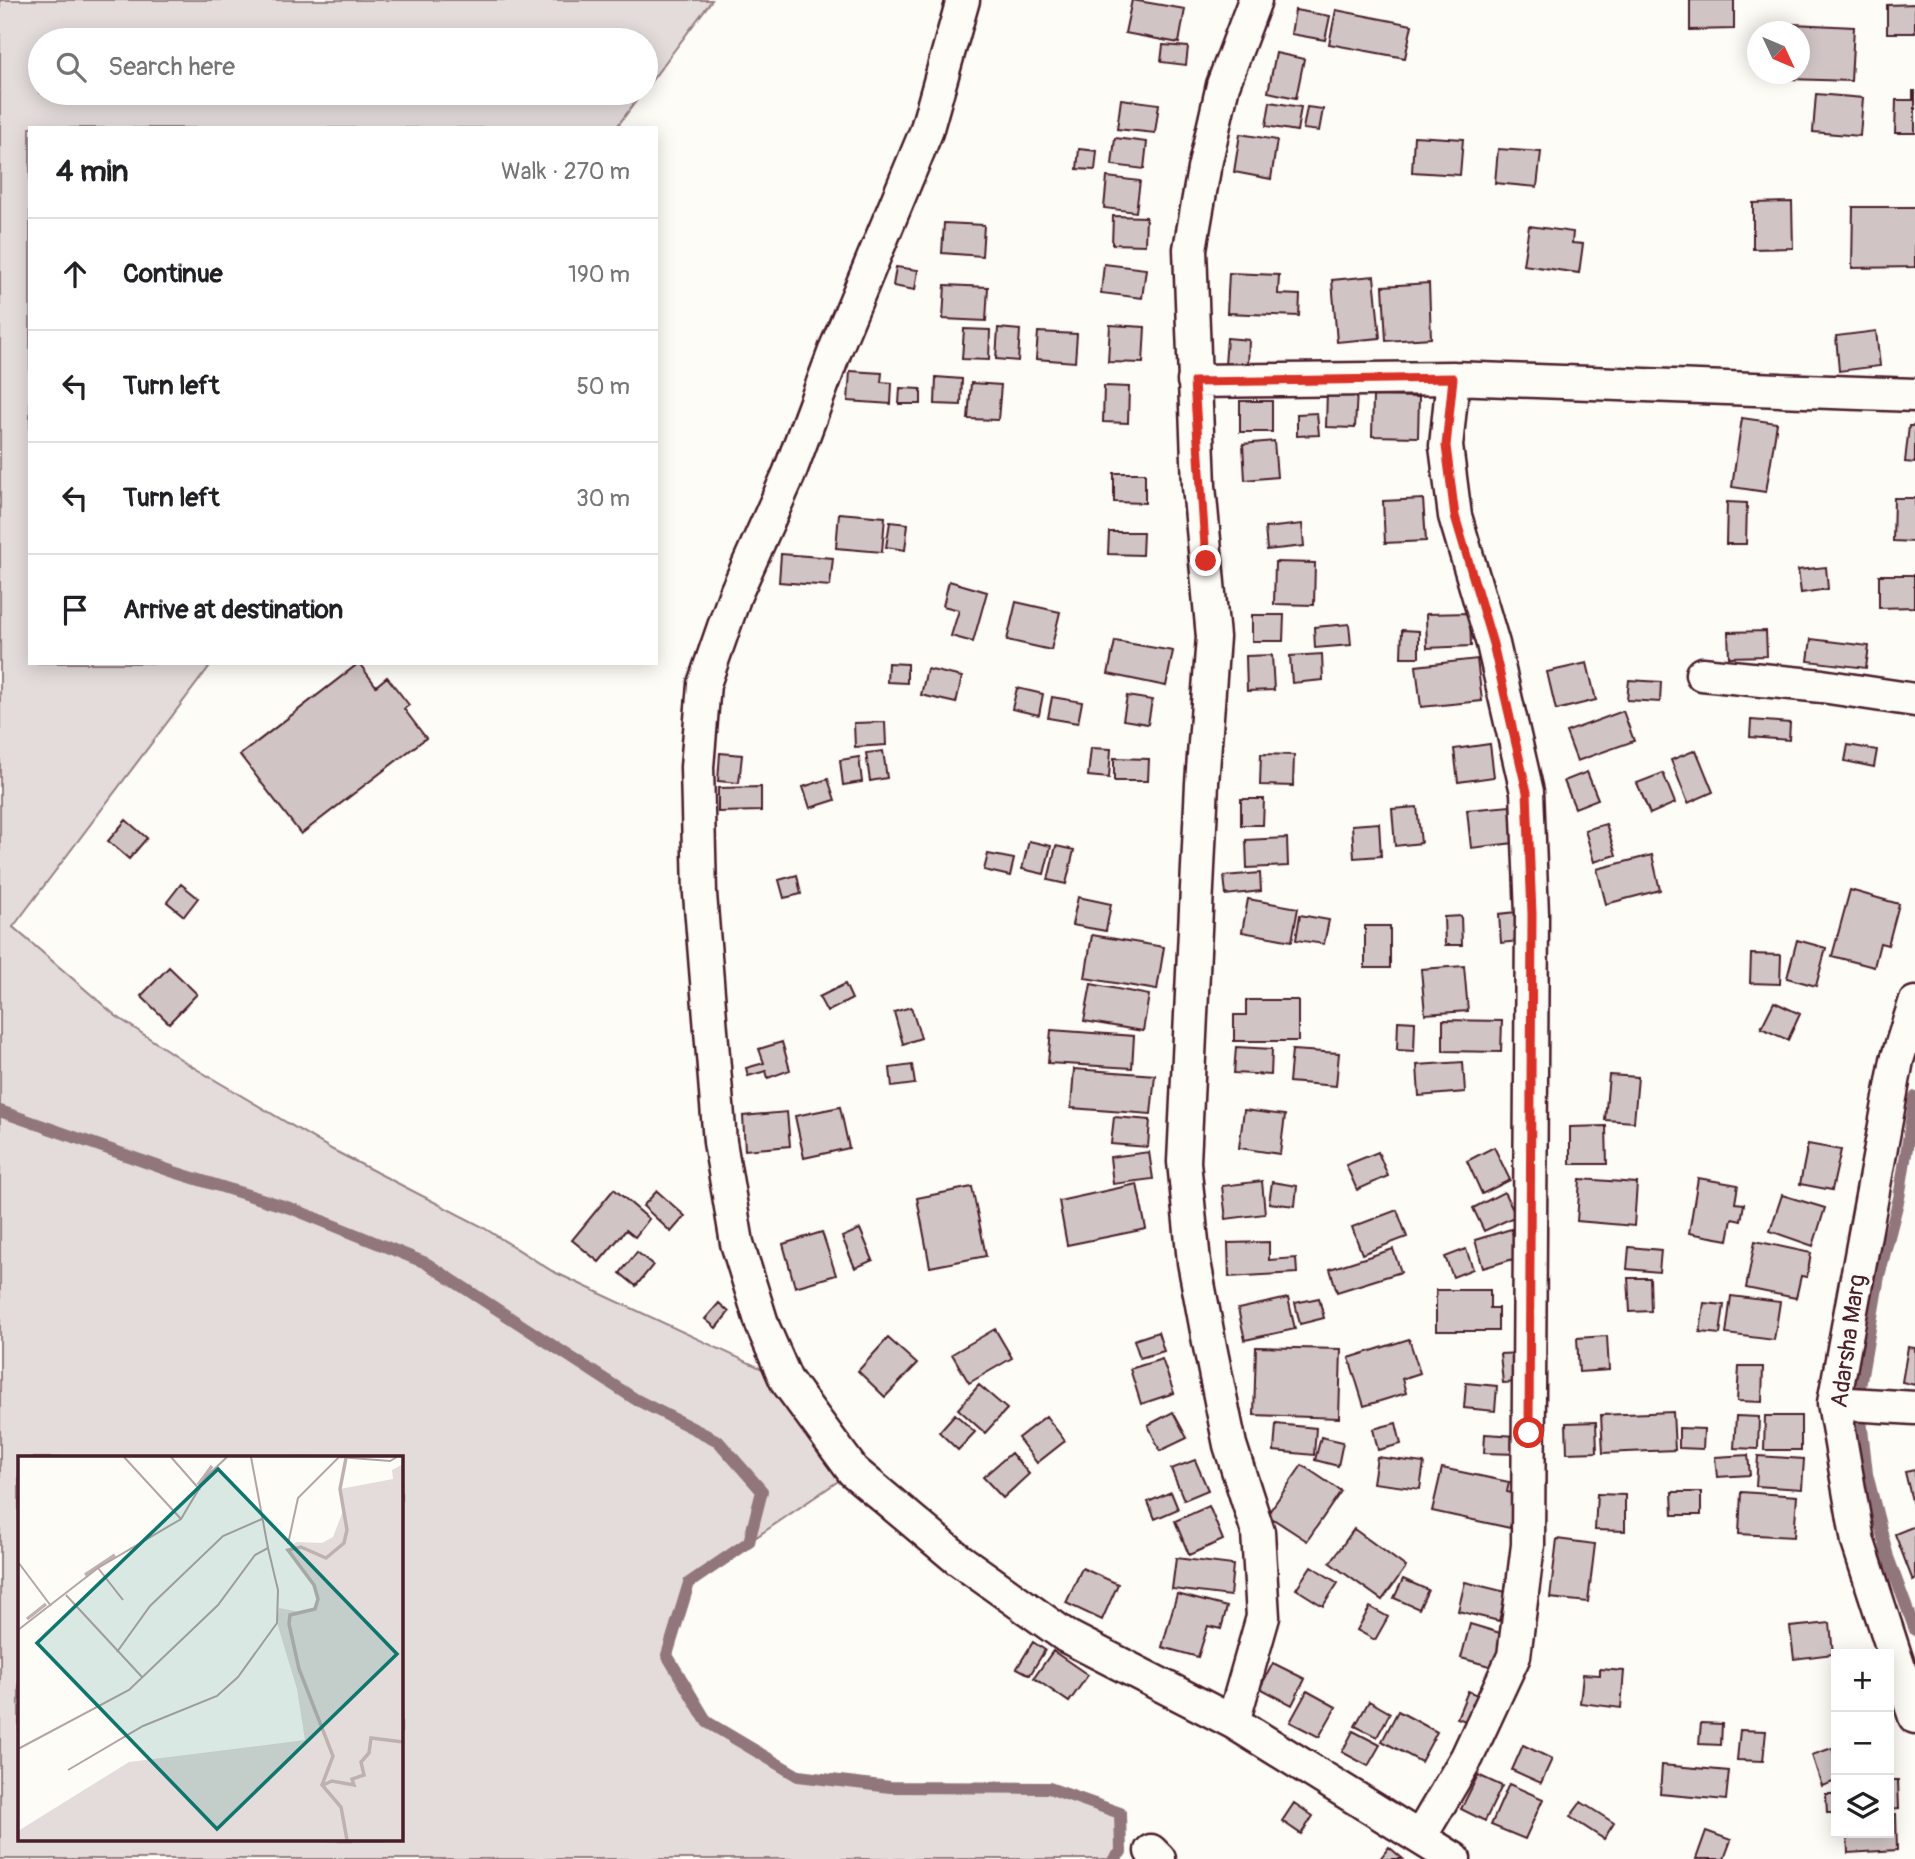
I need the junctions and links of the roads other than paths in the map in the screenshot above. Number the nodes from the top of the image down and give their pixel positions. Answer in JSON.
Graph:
{"nodes":[{"id":1,"x":963,"y":0,"type":"edge"},
{"id":2,"x":1255,"y":0,"type":"edge"},
{"id":3,"x":1453,"y":378,"type":"junction"},
{"id":4,"x":1194,"y":382,"type":"junction"},
{"id":5,"x":1915,"y":395,"type":"edge"},
{"id":6,"x":1702,"y":674,"type":"dead end"},
{"id":7,"x":1915,"y":700,"type":"edge"},
{"id":8,"x":1915,"y":1003,"type":"edge"},
{"id":9,"x":1834,"y":1403,"type":"junction"},
{"id":10,"x":1915,"y":1408,"type":"edge"},
{"id":11,"x":1905,"y":1654,"type":"edge"},
{"id":12,"x":1915,"y":1717,"type":"edge"},
{"id":13,"x":1233,"y":1722,"type":"junction"},
{"id":14,"x":1420,"y":1837,"type":"junction"},
{"id":15,"x":1454,"y":1859,"type":"edge"}],
"edges":[{"from":1,"to":13,"type":"street"},
{"from":2,"to":4,"type":"street"},
{"from":3,"to":4,"type":"street"},
{"from":3,"to":5,"type":"street"},
{"from":3,"to":14,"type":"street"},
{"from":4,"to":13,"type":"street"},
{"from":6,"to":7,"type":"street"},
{"from":8,"to":9,"type":"street","name":"Adarsha Marg"},
{"from":9,"to":10,"type":"street"},
{"from":9,"to":11,"type":"street","name":"Adarsha Marg"},
{"from":11,"to":12,"type":"street","name":"Adarsha Marg"},
{"from":13,"to":14,"type":"street"},
{"from":14,"to":15,"type":"street"}]}
